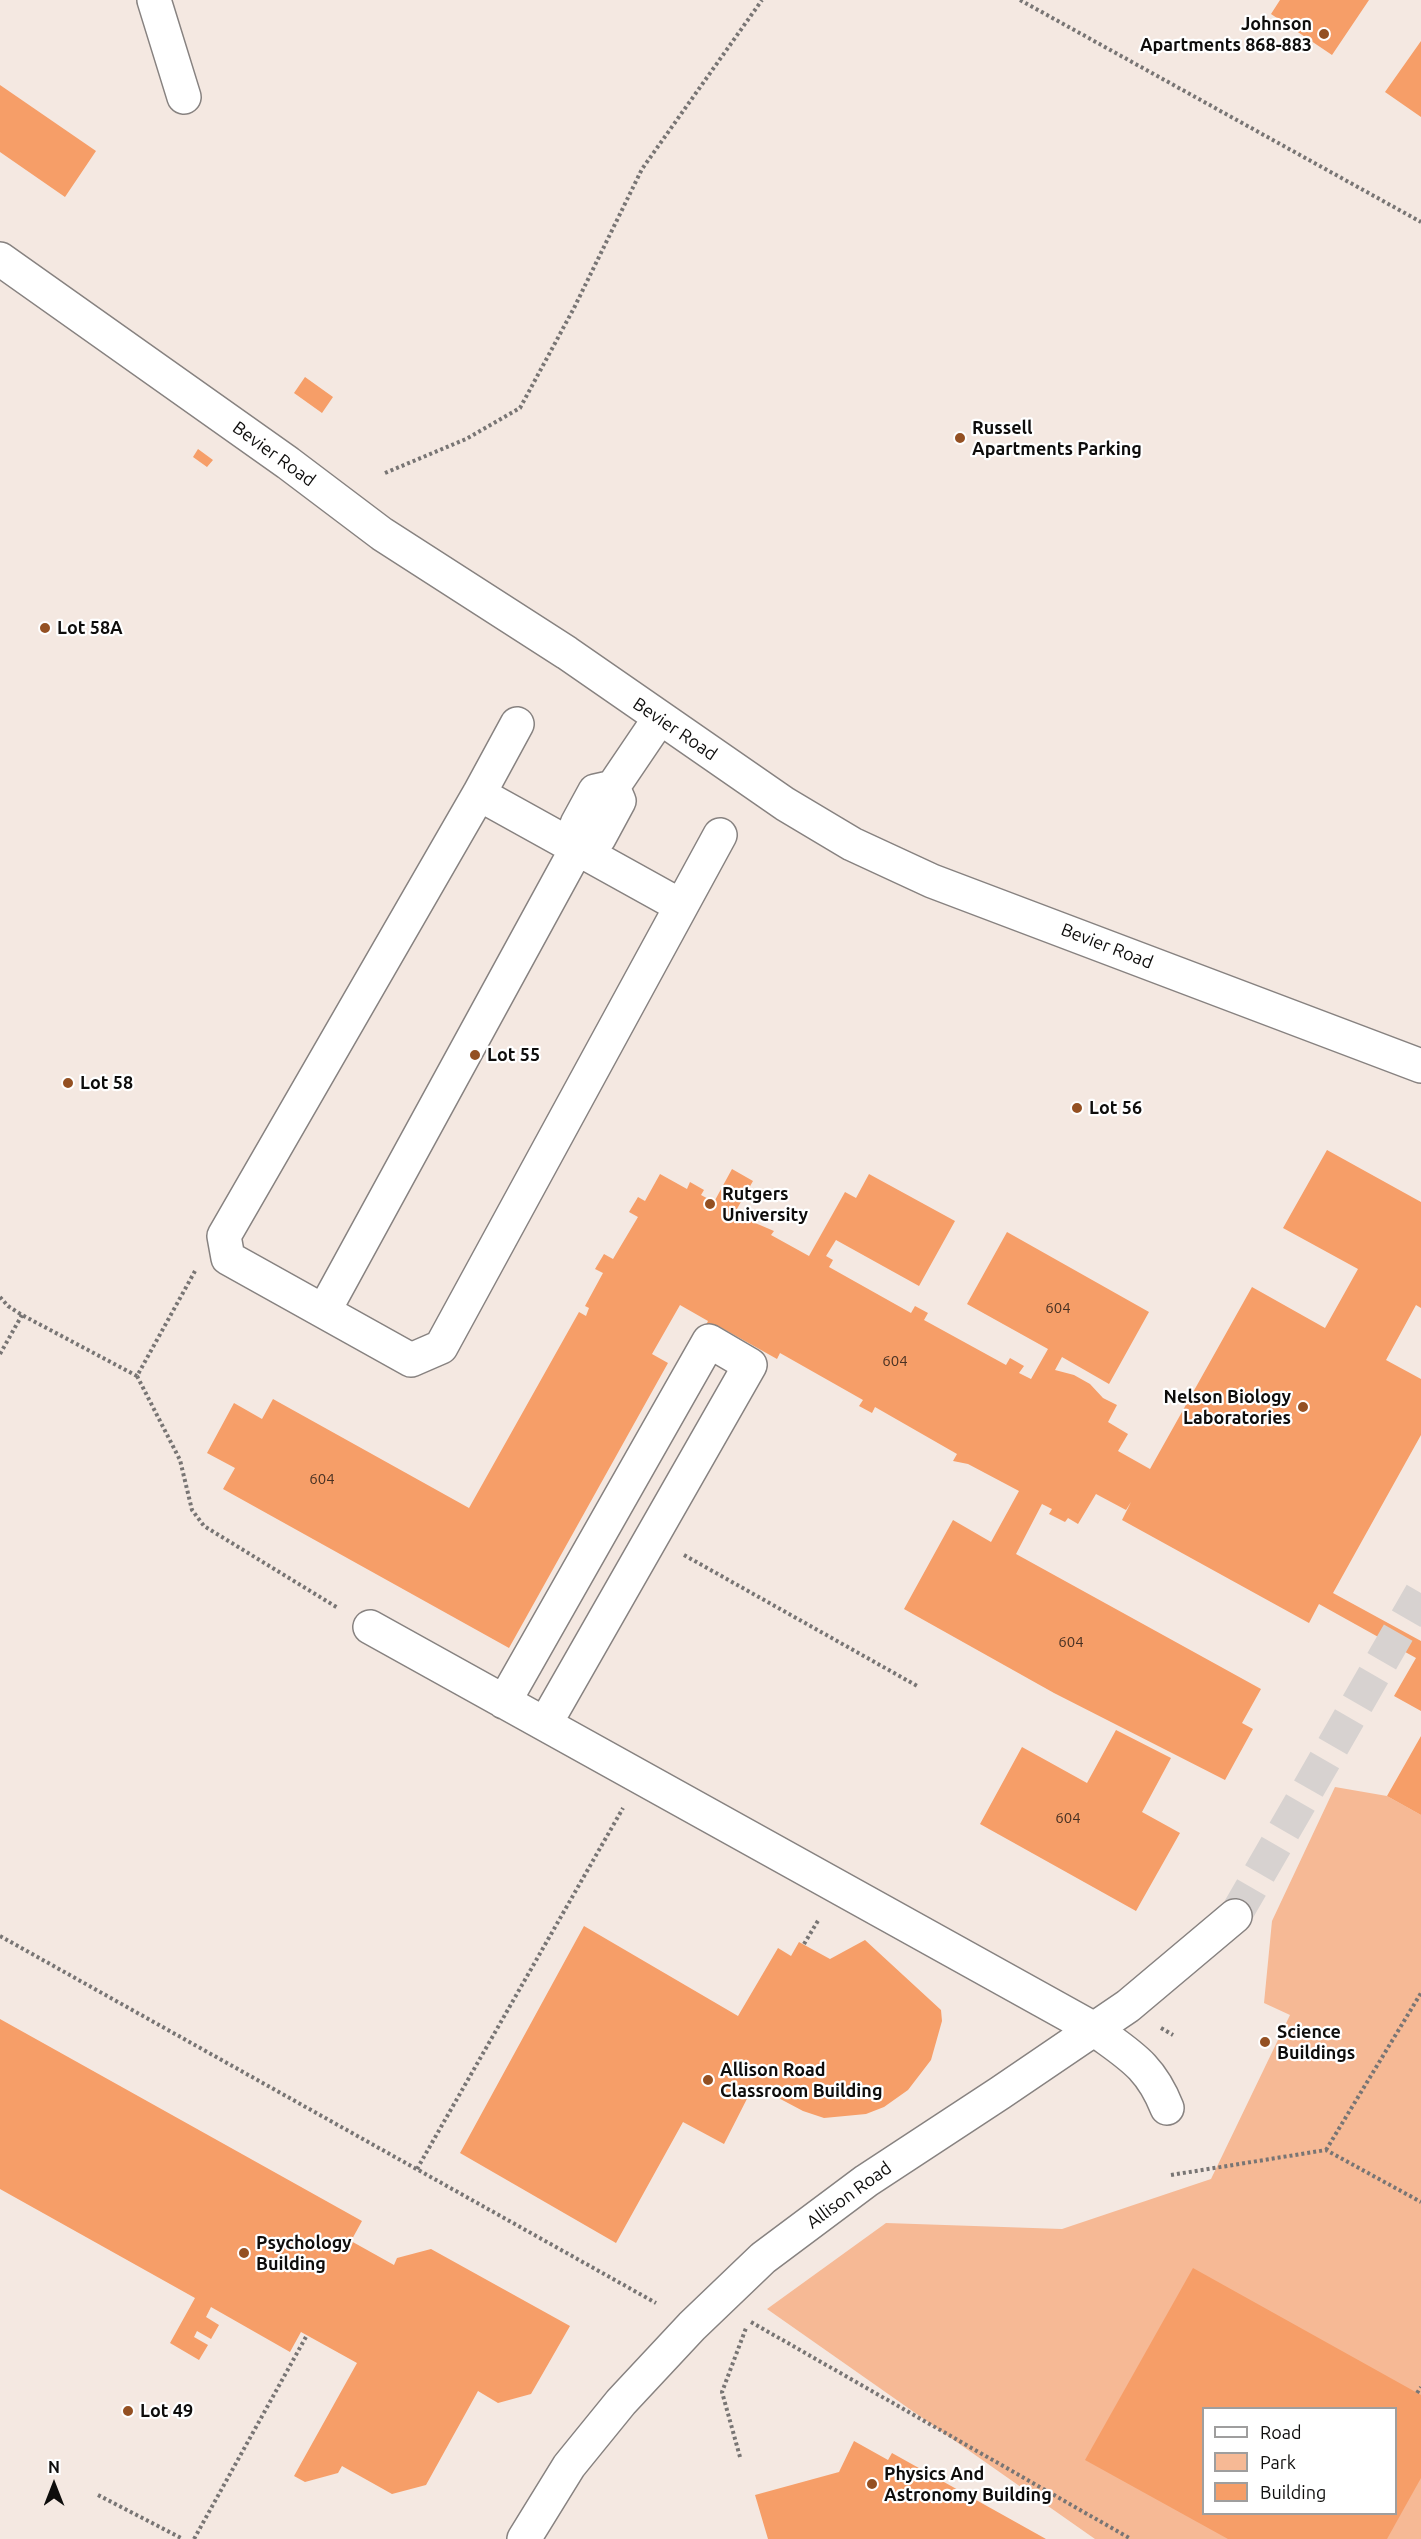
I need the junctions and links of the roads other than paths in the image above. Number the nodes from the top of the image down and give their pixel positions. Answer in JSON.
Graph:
{"nodes":[{"id":1,"x":154,"y":0,"type":"edge"},
{"id":2,"x":184,"y":97,"type":"dead end"},
{"id":3,"x":0,"y":259,"type":"edge"},
{"id":4,"x":659,"y":719,"type":"junction"},
{"id":5,"x":517,"y":724,"type":"dead end"},
{"id":6,"x":479,"y":794,"type":"junction"},
{"id":7,"x":720,"y":835,"type":"dead end"},
{"id":8,"x":577,"y":848,"type":"junction"},
{"id":9,"x":681,"y":906,"type":"junction"},
{"id":10,"x":1421,"y":1066,"type":"edge"},
{"id":11,"x":324,"y":1311,"type":"junction"},
{"id":12,"x":684,"y":1384,"type":"junction"},
{"id":13,"x":725,"y":1407,"type":"junction"},
{"id":14,"x":651,"y":1444,"type":"junction"},
{"id":15,"x":692,"y":1467,"type":"junction"},
{"id":16,"x":611,"y":1513,"type":"junction"},
{"id":17,"x":652,"y":1537,"type":"junction"},
{"id":18,"x":572,"y":1582,"type":"junction"},
{"id":19,"x":612,"y":1605,"type":"junction"},
{"id":20,"x":370,"y":1627,"type":"road end"},
{"id":21,"x":504,"y":1702,"type":"junction"},
{"id":22,"x":545,"y":1724,"type":"junction"},
{"id":23,"x":1235,"y":1916,"type":"tunnel mouth"},
{"id":24,"x":1094,"y":2029,"type":"junction"},
{"id":25,"x":1167,"y":2108,"type":"dead end"},
{"id":26,"x":524,"y":2539,"type":"edge"}],
"edges":[{"from":1,"to":2,"type":"street"},
{"from":3,"to":4,"type":"street","name":"Bevier Road"},
{"from":4,"to":8,"type":"street"},
{"from":4,"to":10,"type":"street","name":"Bevier Road"},
{"from":5,"to":6,"type":"street"},
{"from":6,"to":8,"type":"street"},
{"from":6,"to":11,"type":"street"},
{"from":7,"to":9,"type":"street"},
{"from":8,"to":9,"type":"street"},
{"from":8,"to":11,"type":"street"},
{"from":9,"to":11,"type":"street"},
{"from":12,"to":13,"type":"street"},
{"from":12,"to":13,"type":"street"},
{"from":12,"to":14,"type":"street"},
{"from":13,"to":15,"type":"street"},
{"from":14,"to":15,"type":"street"},
{"from":14,"to":16,"type":"street"},
{"from":15,"to":17,"type":"street"},
{"from":16,"to":17,"type":"street"},
{"from":16,"to":18,"type":"street"},
{"from":17,"to":19,"type":"street"},
{"from":18,"to":19,"type":"street"},
{"from":18,"to":21,"type":"street"},
{"from":19,"to":22,"type":"street"},
{"from":20,"to":21,"type":"street"},
{"from":21,"to":22,"type":"street"},
{"from":22,"to":24,"type":"street"},
{"from":23,"to":24,"type":"street","name":"Allison Road"},
{"from":24,"to":25,"type":"street"},
{"from":24,"to":26,"type":"street","name":"Allison Road"}]}
